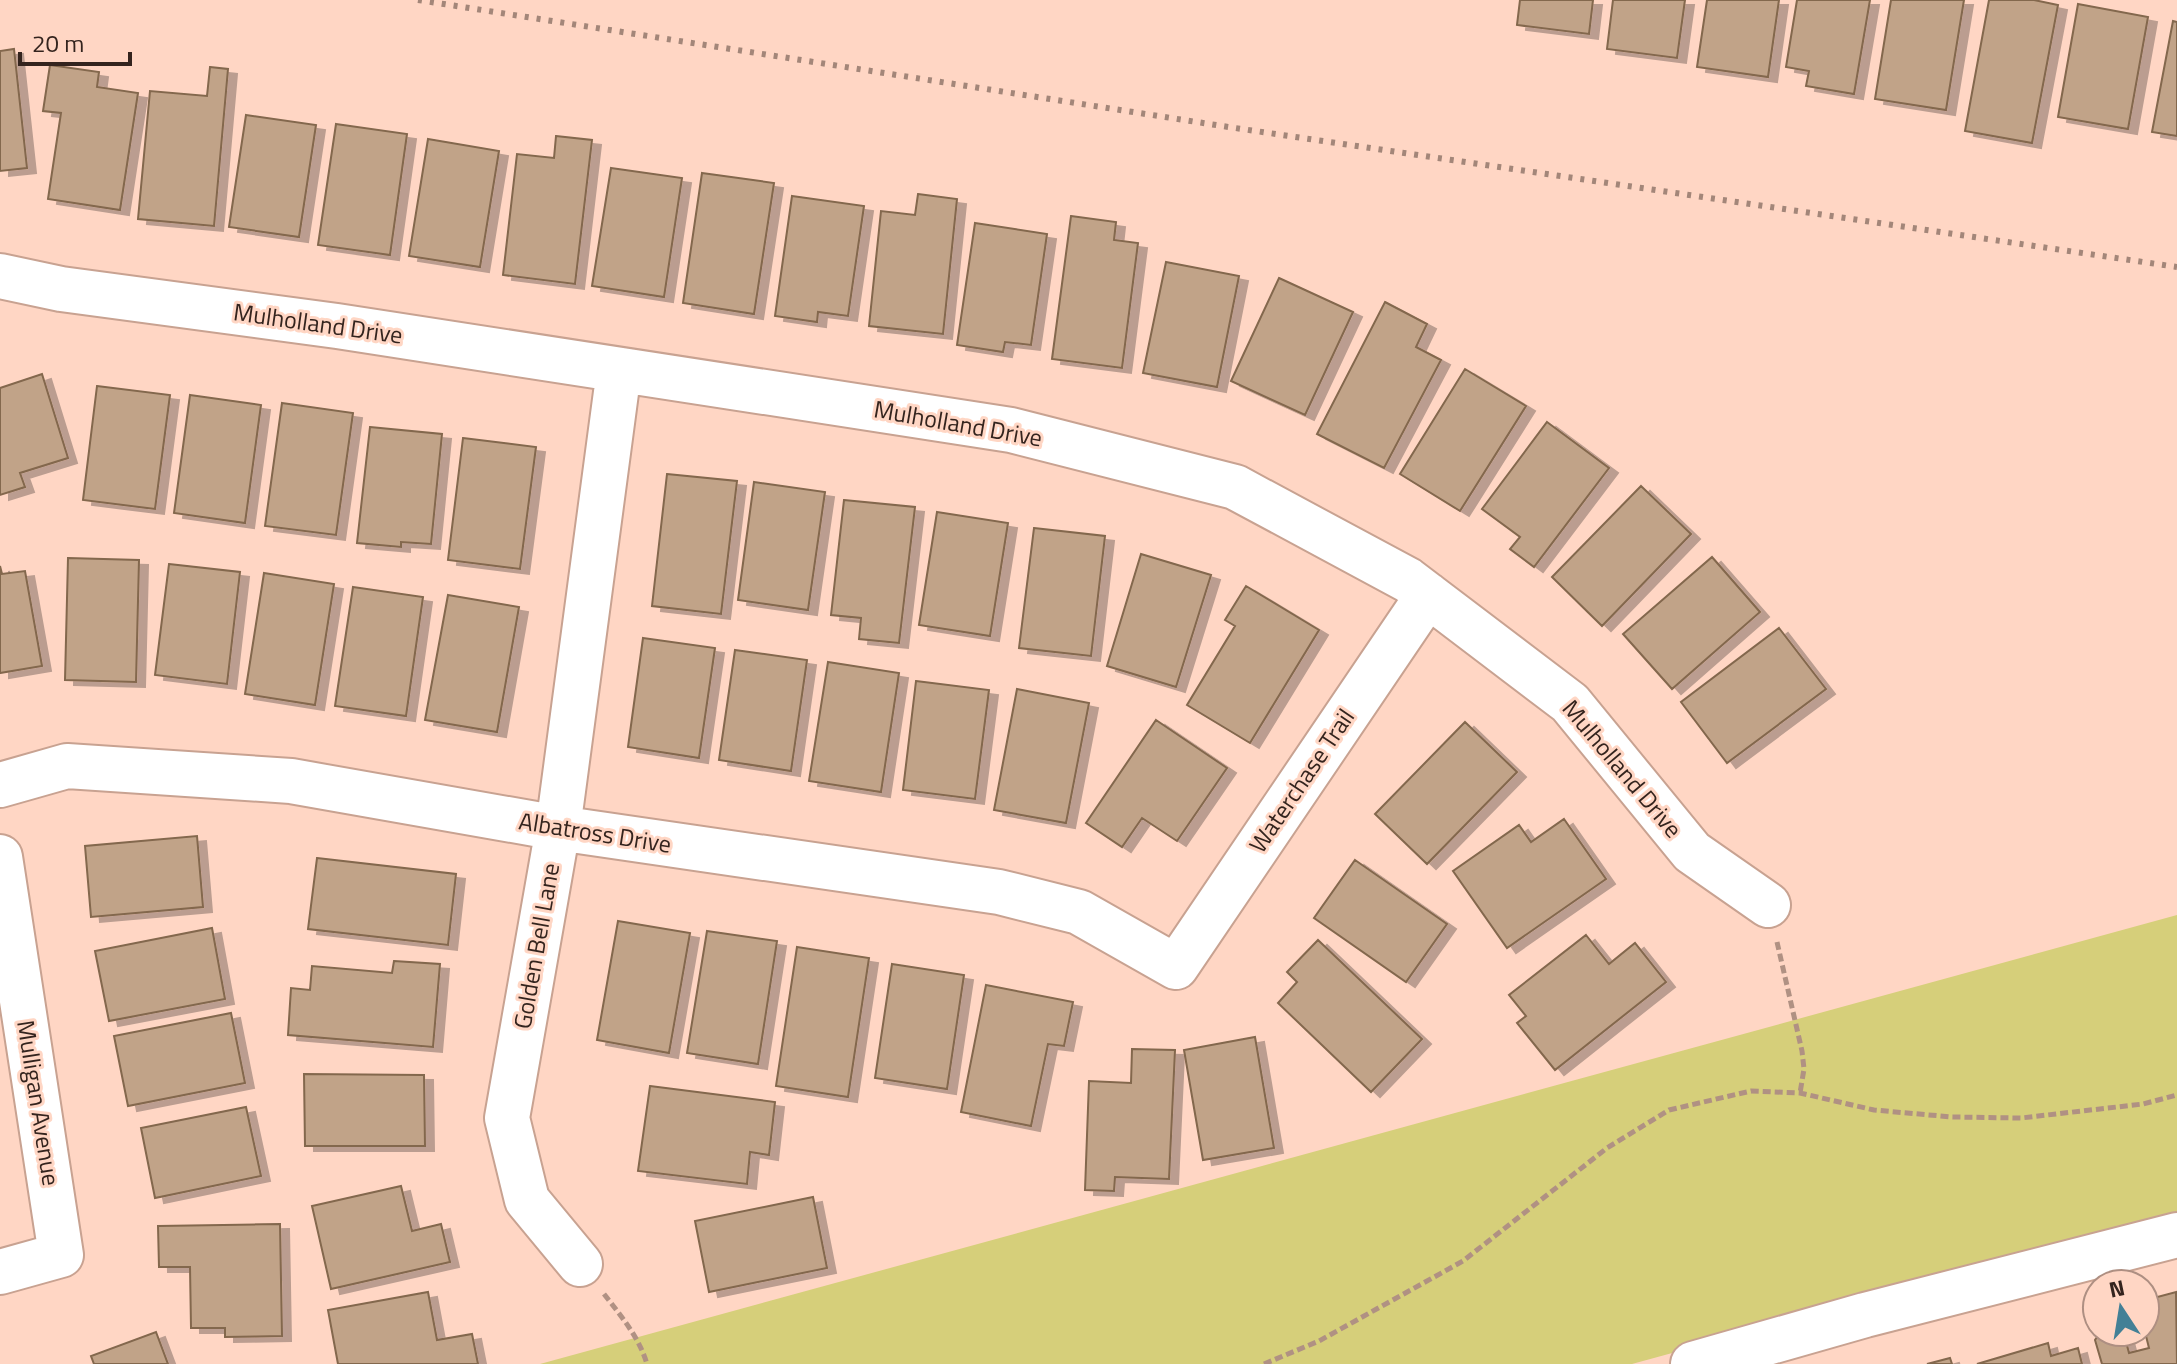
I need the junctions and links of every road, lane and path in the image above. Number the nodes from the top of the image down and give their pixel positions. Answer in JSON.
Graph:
{"nodes":[{"id":1,"x":0,"y":276,"type":"edge"},
{"id":2,"x":619,"y":370,"type":"junction"},
{"id":3,"x":1428,"y":595,"type":"junction"},
{"id":4,"x":0,"y":785,"type":"edge"},
{"id":5,"x":558,"y":828,"type":"junction"},
{"id":6,"x":0,"y":857,"type":"edge"},
{"id":7,"x":1768,"y":905,"type":"joint"},
{"id":8,"x":1176,"y":967,"type":"joint"},
{"id":9,"x":1800,"y":1093,"type":"junction"},
{"id":10,"x":2177,"y":1095,"type":"edge"},
{"id":11,"x":2177,"y":1235,"type":"edge"},
{"id":12,"x":580,"y":1264,"type":"joint"},
{"id":13,"x":0,"y":1272,"type":"edge"},
{"id":14,"x":647,"y":1364,"type":"edge"},
{"id":15,"x":1264,"y":1364,"type":"edge"},
{"id":16,"x":1693,"y":1364,"type":"edge"}],
"edges":[{"from":1,"to":2,"type":"street","name":"Mulholland Drive"},
{"from":2,"to":3,"type":"street","name":"Mulholland Drive"},
{"from":2,"to":5,"type":"street","name":"Golden Bell Lane"},
{"from":3,"to":7,"type":"street","name":"Mulholland Drive"},
{"from":3,"to":8,"type":"street","name":"Waterchase Trail"},
{"from":4,"to":5,"type":"street","name":"Albatross Drive"},
{"from":5,"to":8,"type":"street","name":"Albatross Drive"},
{"from":5,"to":12,"type":"street","name":"Golden Bell Lane"},
{"from":6,"to":13,"type":"street","name":"Mulligan Avenue"},
{"from":7,"to":9,"type":"path"},
{"from":9,"to":10,"type":"path"},
{"from":9,"to":15,"type":"path"},
{"from":11,"to":16,"type":"street"},
{"from":12,"to":14,"type":"path"}]}
